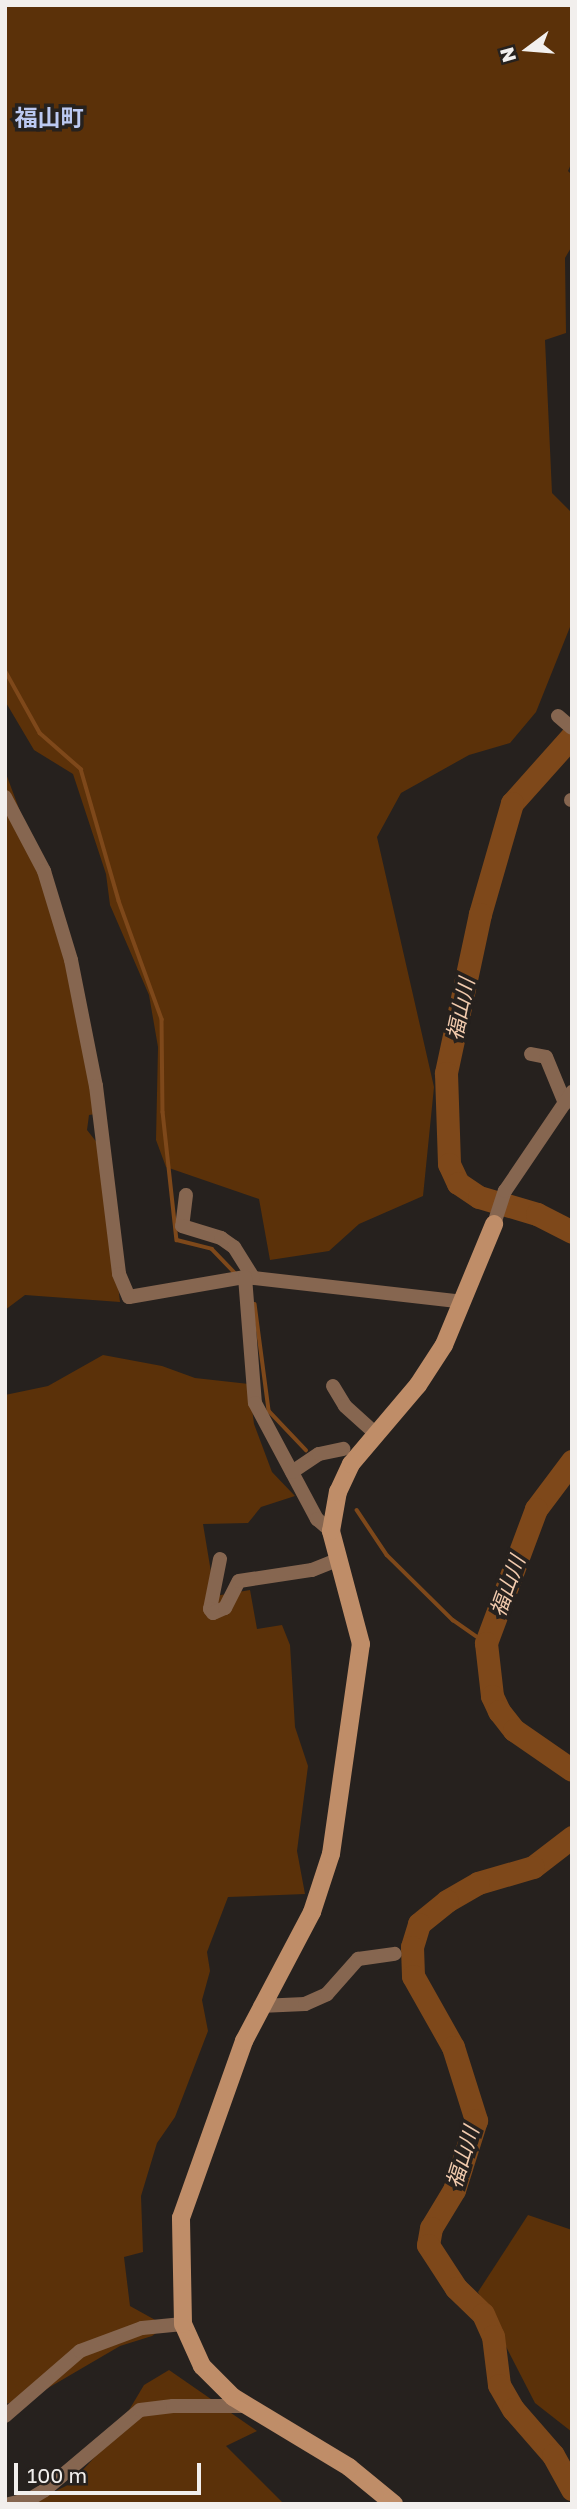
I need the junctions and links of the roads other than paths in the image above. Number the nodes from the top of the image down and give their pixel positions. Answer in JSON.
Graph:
{"nodes":[{"id":1,"x":558,"y":716,"type":"dead end"},
{"id":2,"x":572,"y":727,"type":"edge"},
{"id":3,"x":5,"y":797,"type":"edge"},
{"id":4,"x":531,"y":1054,"type":"dead end"},
{"id":5,"x":568,"y":1098,"type":"edge"},
{"id":6,"x":186,"y":1195,"type":"dead end"},
{"id":7,"x":494,"y":1224,"type":"joint"},
{"id":8,"x":249,"y":1278,"type":"junction"},
{"id":9,"x":464,"y":1303,"type":"junction"},
{"id":10,"x":332,"y":1386,"type":"dead end"},
{"id":11,"x":376,"y":1434,"type":"junction"},
{"id":12,"x":343,"y":1449,"type":"dead end"},
{"id":13,"x":292,"y":1472,"type":"junction"},
{"id":14,"x":331,"y":1531,"type":"junction"},
{"id":15,"x":220,"y":1559,"type":"dead end"},
{"id":16,"x":339,"y":1559,"type":"junction"},
{"id":17,"x":395,"y":1954,"type":"dead end"},
{"id":18,"x":260,"y":2006,"type":"junction"},
{"id":19,"x":183,"y":2324,"type":"junction"},
{"id":20,"x":249,"y":2406,"type":"junction"},
{"id":21,"x":5,"y":2416,"type":"edge"},
{"id":22,"x":9,"y":2504,"type":"edge"},
{"id":23,"x":394,"y":2504,"type":"edge"}],
"edges":[{"from":1,"to":2,"type":"street"},
{"from":3,"to":8,"type":"street"},
{"from":4,"to":5,"type":"street"},
{"from":5,"to":7,"type":"street"},
{"from":6,"to":8,"type":"street"},
{"from":7,"to":9,"type":"street"},
{"from":8,"to":9,"type":"street"},
{"from":8,"to":13,"type":"street"},
{"from":9,"to":11,"type":"street"},
{"from":10,"to":11,"type":"street"},
{"from":11,"to":14,"type":"street"},
{"from":12,"to":13,"type":"street"},
{"from":13,"to":14,"type":"street"},
{"from":14,"to":16,"type":"street"},
{"from":15,"to":16,"type":"street"},
{"from":16,"to":18,"type":"street"},
{"from":17,"to":18,"type":"street"},
{"from":18,"to":19,"type":"street"},
{"from":19,"to":20,"type":"street"},
{"from":19,"to":21,"type":"street"},
{"from":20,"to":22,"type":"street"},
{"from":20,"to":23,"type":"street"}]}
